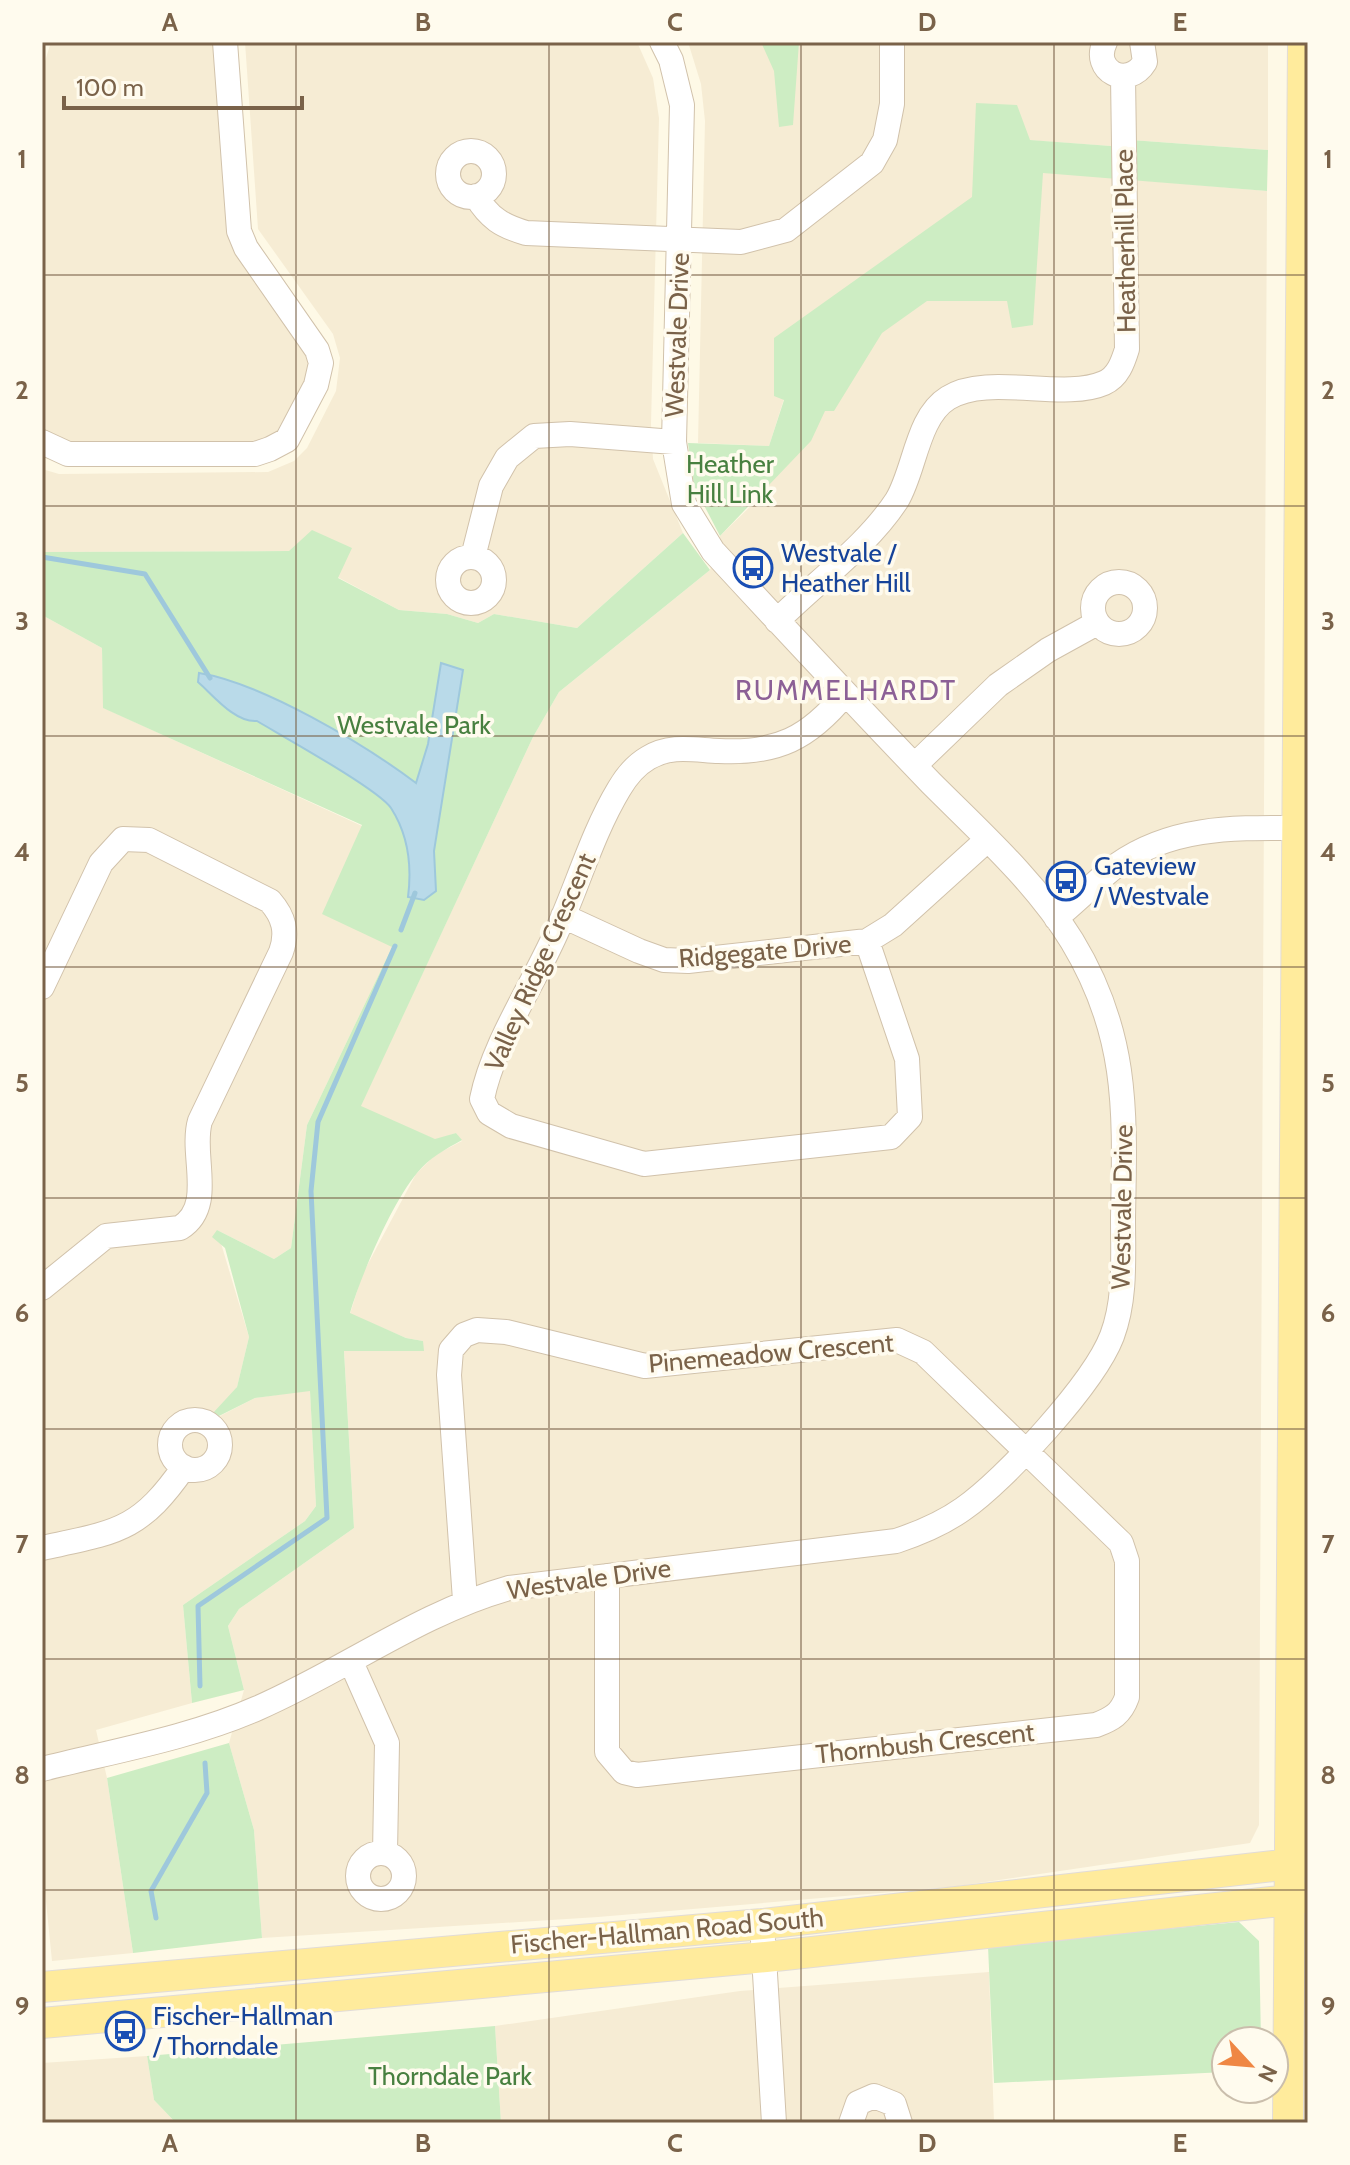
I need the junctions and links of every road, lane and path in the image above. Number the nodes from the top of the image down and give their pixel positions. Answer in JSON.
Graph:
{"nodes":[{"id":1,"x":225,"y":42,"type":"edge"},
{"id":2,"x":662,"y":42,"type":"edge"},
{"id":3,"x":892,"y":42,"type":"edge"},
{"id":4,"x":1105,"y":42,"type":"edge"},
{"id":5,"x":1142,"y":42,"type":"edge"},
{"id":6,"x":1303,"y":42,"type":"edge"},
{"id":7,"x":1123,"y":77,"type":"junction"},
{"id":8,"x":476,"y":196,"type":"dead end"},
{"id":9,"x":680,"y":242,"type":"junction"},
{"id":10,"x":42,"y":442,"type":"edge"},
{"id":11,"x":674,"y":442,"type":"junction"},
{"id":12,"x":473,"y":557,"type":"dead end"},
{"id":13,"x":777,"y":621,"type":"junction"},
{"id":14,"x":1097,"y":623,"type":"dead end"},
{"id":15,"x":845,"y":694,"type":"junction"},
{"id":16,"x":915,"y":765,"type":"junction"},
{"id":17,"x":1304,"y":828,"type":"edge"},
{"id":18,"x":987,"y":840,"type":"junction"},
{"id":19,"x":563,"y":916,"type":"junction"},
{"id":20,"x":1056,"y":918,"type":"junction"},
{"id":21,"x":867,"y":941,"type":"junction"},
{"id":22,"x":42,"y":987,"type":"edge"},
{"id":23,"x":42,"y":1288,"type":"edge"},
{"id":24,"x":1302,"y":1349,"type":"edge"},
{"id":25,"x":1024,"y":1450,"type":"junction"},
{"id":26,"x":184,"y":1467,"type":"dead end"},
{"id":27,"x":42,"y":1548,"type":"edge"},
{"id":28,"x":607,"y":1576,"type":"junction"},
{"id":29,"x":465,"y":1600,"type":"junction"},
{"id":30,"x":351,"y":1662,"type":"junction"},
{"id":31,"x":42,"y":1769,"type":"edge"},
{"id":32,"x":385,"y":1853,"type":"dead end"},
{"id":33,"x":1300,"y":1863,"type":"edge"},
{"id":34,"x":1300,"y":1899,"type":"edge"},
{"id":35,"x":762,"y":1924,"type":"junction"},
{"id":36,"x":766,"y":1957,"type":"junction"},
{"id":37,"x":42,"y":1987,"type":"edge"},
{"id":38,"x":42,"y":2023,"type":"edge"},
{"id":39,"x":774,"y":2123,"type":"edge"},
{"id":40,"x":851,"y":2123,"type":"edge"},
{"id":41,"x":900,"y":2123,"type":"edge"},
{"id":42,"x":1288,"y":2123,"type":"edge"}],
"edges":[{"from":1,"to":10,"type":"street"},
{"from":2,"to":9,"type":"street","name":"Westvale Drive"},
{"from":3,"to":9,"type":"street"},
{"from":4,"to":7,"type":"street"},
{"from":5,"to":7,"type":"street"},
{"from":6,"to":17,"type":"main road"},
{"from":7,"to":13,"type":"street","name":"Heatherhill Place"},
{"from":8,"to":9,"type":"street"},
{"from":9,"to":11,"type":"street","name":"Westvale Drive"},
{"from":11,"to":12,"type":"street"},
{"from":11,"to":13,"type":"street","name":"Westvale Drive"},
{"from":13,"to":15,"type":"street","name":"Westvale Drive"},
{"from":14,"to":16,"type":"street"},
{"from":15,"to":16,"type":"street","name":"Westvale Drive"},
{"from":15,"to":19,"type":"street","name":"Valley Ridge Crescent"},
{"from":16,"to":18,"type":"street","name":"Westvale Drive"},
{"from":17,"to":20,"type":"street"},
{"from":17,"to":24,"type":"main road"},
{"from":18,"to":20,"type":"street","name":"Westvale Drive"},
{"from":18,"to":21,"type":"street","name":"Ridgegate Drive"},
{"from":19,"to":21,"type":"street","name":"Ridgegate Drive"},
{"from":19,"to":21,"type":"street","name":"Valley Ridge Crescent"},
{"from":20,"to":25,"type":"street","name":"Westvale Drive"},
{"from":22,"to":23,"type":"street"},
{"from":24,"to":33,"type":"main road"},
{"from":25,"to":28,"type":"street","name":"Westvale Drive"},
{"from":25,"to":28,"type":"street","name":"Thornbush Crescent"},
{"from":25,"to":29,"type":"street","name":"Pinemeadow Crescent"},
{"from":26,"to":27,"type":"street"},
{"from":28,"to":29,"type":"street","name":"Westvale Drive"},
{"from":29,"to":30,"type":"street","name":"Westvale Drive"},
{"from":30,"to":31,"type":"street","name":"Westvale Drive"},
{"from":30,"to":32,"type":"street"},
{"from":33,"to":34,"type":"main road"},
{"from":33,"to":35,"type":"main road","name":"Fischer-Hallman Road South"},
{"from":34,"to":36,"type":"main road","name":"Fischer-Hallman Road South"},
{"from":34,"to":42,"type":"main road"},
{"from":35,"to":36,"type":"street"},
{"from":35,"to":37,"type":"main road","name":"Fischer-Hallman Road South"},
{"from":36,"to":38,"type":"main road","name":"Fischer-Hallman Road South"},
{"from":36,"to":39,"type":"street"},
{"from":40,"to":41,"type":"street"}]}
